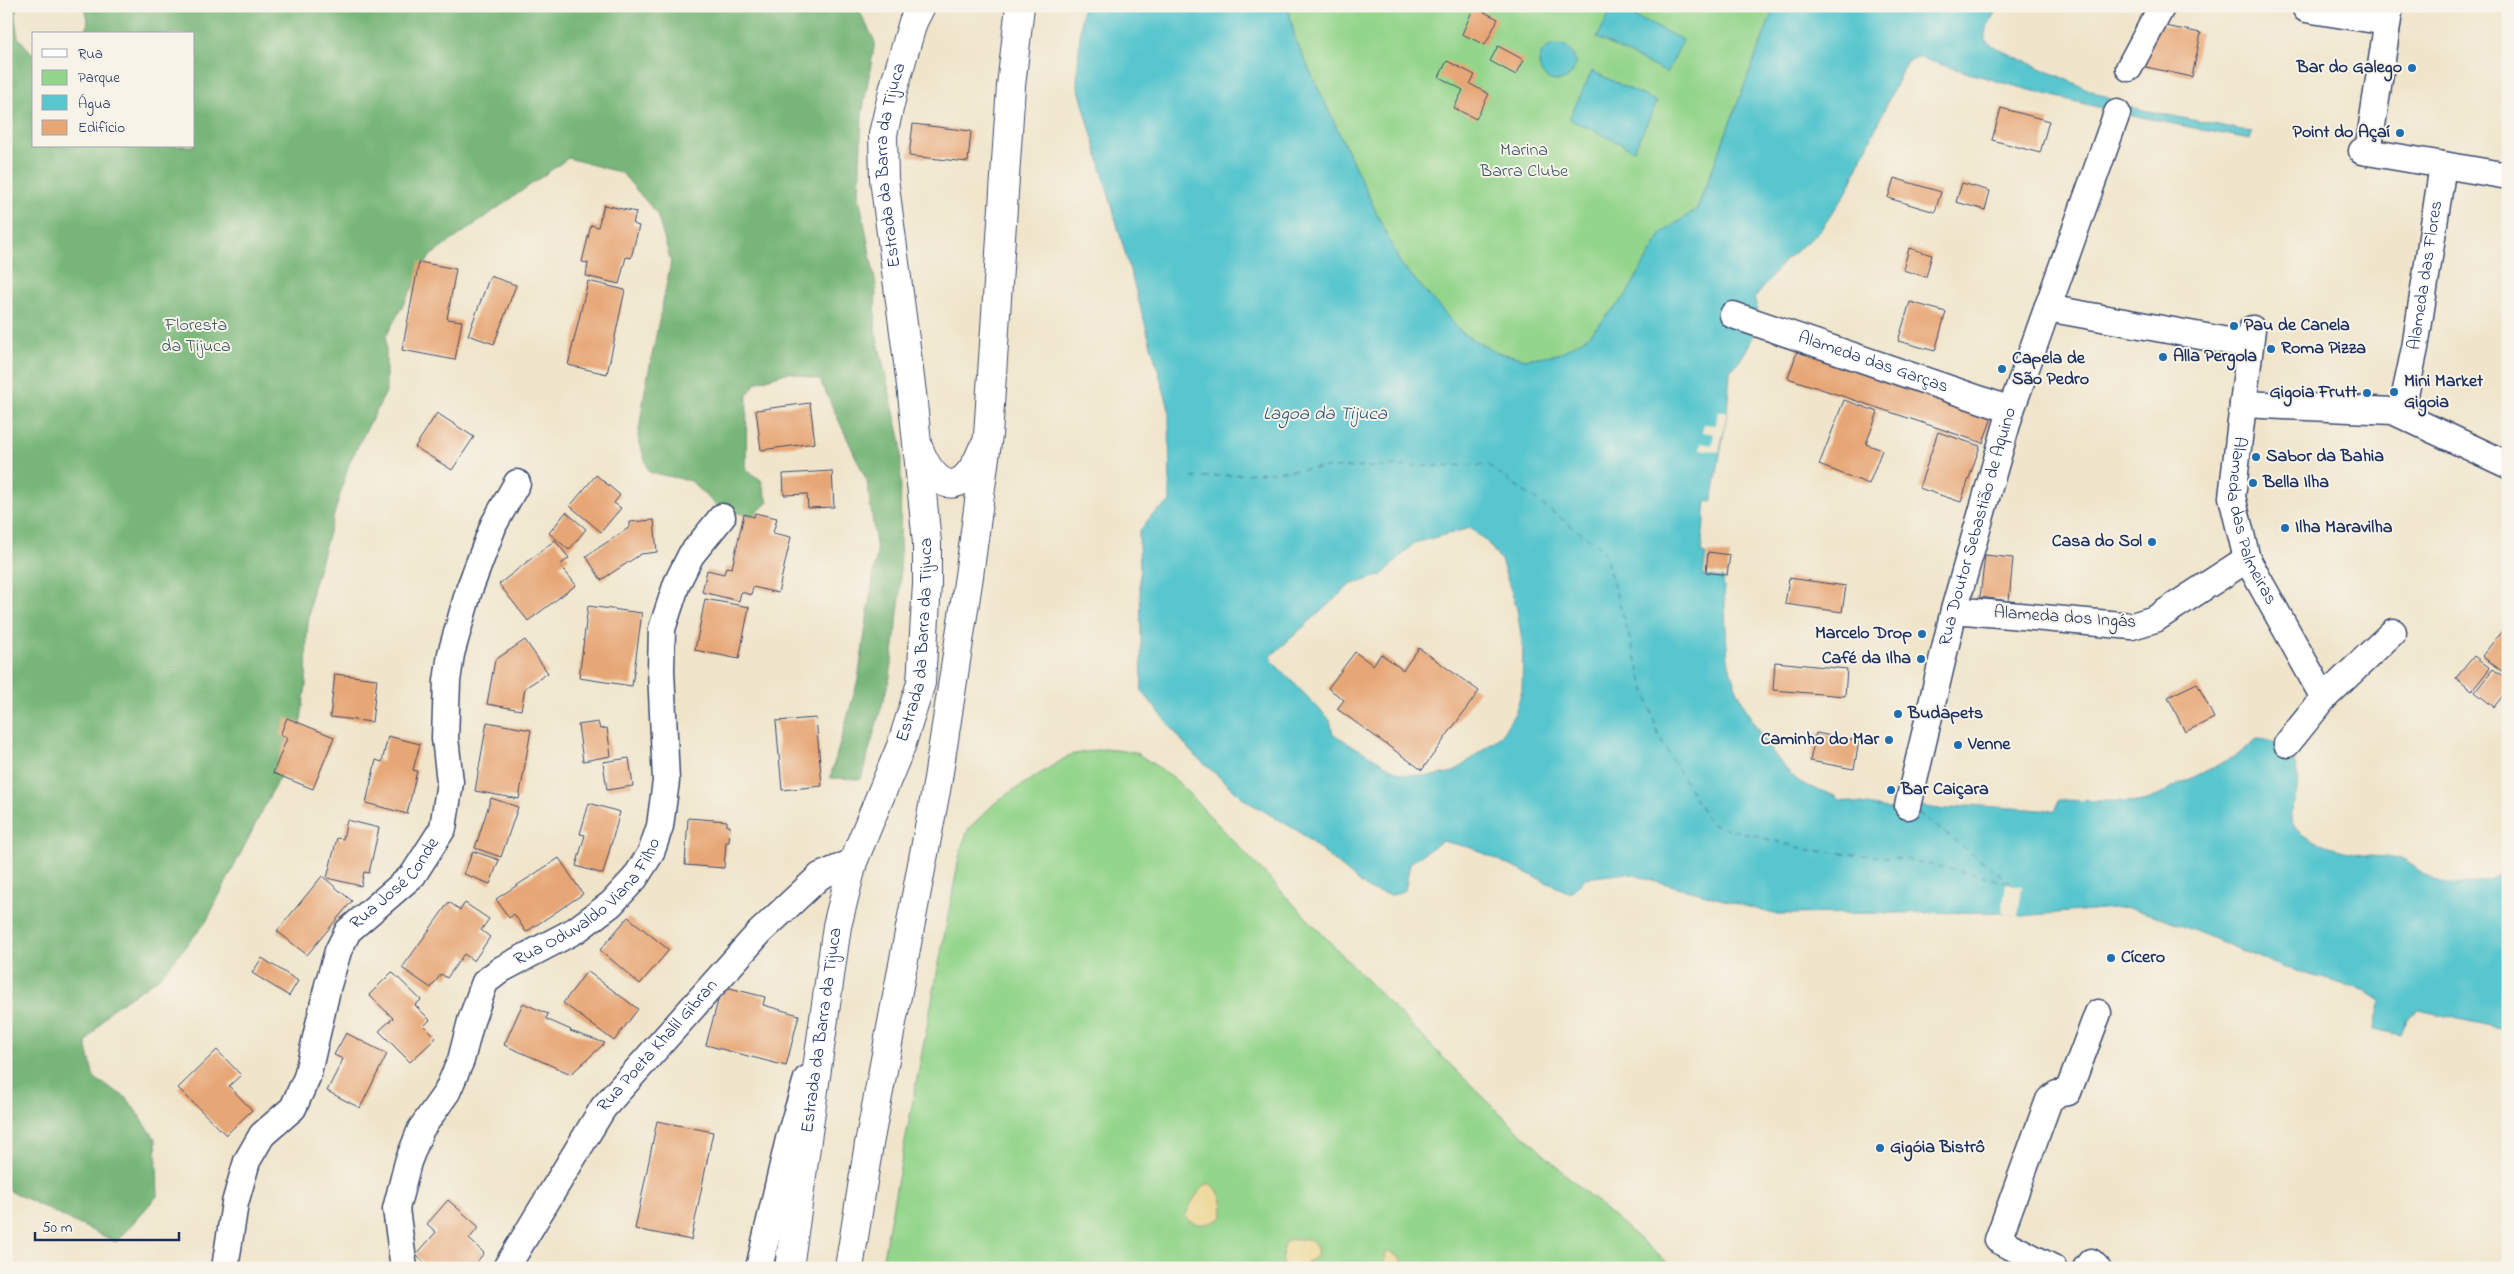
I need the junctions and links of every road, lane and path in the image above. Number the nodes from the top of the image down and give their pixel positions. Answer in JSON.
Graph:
{"nodes":[{"id":1,"x":921,"y":6,"type":"edge"},
{"id":2,"x":1020,"y":6,"type":"edge"},
{"id":3,"x":2162,"y":6,"type":"edge"},
{"id":4,"x":2306,"y":9,"type":"dead end"},
{"id":5,"x":2388,"y":14,"type":"edge"},
{"id":6,"x":2129,"y":68,"type":"dead end"},
{"id":7,"x":2117,"y":113,"type":"dead end"},
{"id":8,"x":2443,"y":165,"type":"junction"},
{"id":9,"x":2508,"y":176,"type":"edge"},
{"id":10,"x":2047,"y":308,"type":"junction"},
{"id":11,"x":1733,"y":315,"type":"dead end"},
{"id":12,"x":2243,"y":404,"type":"junction"},
{"id":13,"x":2011,"y":410,"type":"junction"},
{"id":14,"x":2401,"y":414,"type":"junction"},
{"id":15,"x":988,"y":435,"type":"junction"},
{"id":16,"x":916,"y":443,"type":"junction"},
{"id":17,"x":2508,"y":465,"type":"edge"},
{"id":18,"x":517,"y":483,"type":"dead end"},
{"id":19,"x":722,"y":517,"type":"dead end"},
{"id":20,"x":2247,"y":559,"type":"junction"},
{"id":21,"x":1954,"y":610,"type":"junction"},
{"id":22,"x":2393,"y":632,"type":"dead end"},
{"id":23,"x":2324,"y":698,"type":"junction"},
{"id":24,"x":2287,"y":744,"type":"dead end"},
{"id":25,"x":1908,"y":806,"type":"dead end"},
{"id":26,"x":853,"y":862,"type":"junction"},
{"id":27,"x":2098,"y":1013,"type":"dead end"},
{"id":28,"x":824,"y":1026,"type":"junction"},
{"id":29,"x":225,"y":1268,"type":"edge"},
{"id":30,"x":404,"y":1268,"type":"edge"},
{"id":31,"x":506,"y":1268,"type":"edge"},
{"id":32,"x":758,"y":1268,"type":"edge"},
{"id":33,"x":789,"y":1268,"type":"edge"},
{"id":34,"x":849,"y":1268,"type":"edge"},
{"id":35,"x":2053,"y":1268,"type":"edge"},
{"id":36,"x":2086,"y":1268,"type":"edge"},
{"id":37,"x":2097,"y":1268,"type":"edge"}],
"edges":[{"from":1,"to":16,"type":"main road","name":"Estrada da Barra da Tijuca"},
{"from":2,"to":15,"type":"main road"},
{"from":3,"to":6,"type":"street"},
{"from":4,"to":5,"type":"street"},
{"from":5,"to":8,"type":"street"},
{"from":7,"to":10,"type":"street","name":"Rua Doutor Sebastião de Aquino"},
{"from":8,"to":9,"type":"street"},
{"from":8,"to":14,"type":"street","name":"Alameda das Flores"},
{"from":10,"to":12,"type":"street","name":"Alameda das Palmeiras"},
{"from":10,"to":13,"type":"street","name":"Rua Doutor Sebastião de Aquino"},
{"from":11,"to":13,"type":"street","name":"Alameda das Garças"},
{"from":12,"to":14,"type":"street"},
{"from":12,"to":20,"type":"street","name":"Alameda das Palmeiras"},
{"from":13,"to":21,"type":"street","name":"Rua Doutor Sebastião de Aquino"},
{"from":14,"to":17,"type":"street"},
{"from":15,"to":16,"type":"main road"},
{"from":15,"to":34,"type":"main road"},
{"from":16,"to":26,"type":"main road","name":"Estrada da Barra da Tijuca"},
{"from":18,"to":29,"type":"street","name":"Rua José Conde"},
{"from":19,"to":30,"type":"street","name":"Rua Oduvaldo Viana Filho"},
{"from":20,"to":21,"type":"street","name":"Alameda dos Ingás"},
{"from":20,"to":23,"type":"street","name":"Alameda das Palmeiras"},
{"from":21,"to":25,"type":"street","name":"Rua Doutor Sebastião de Aquino"},
{"from":22,"to":23,"type":"street"},
{"from":23,"to":24,"type":"street"},
{"from":26,"to":28,"type":"main road","name":"Estrada da Barra da Tijuca"},
{"from":26,"to":31,"type":"street","name":"Rua Poeta Khalil Gibran"},
{"from":27,"to":35,"type":"street"},
{"from":28,"to":32,"type":"street"},
{"from":28,"to":33,"type":"main road","name":"Estrada da Barra da Tijuca"},
{"from":36,"to":37,"type":"street"}]}
